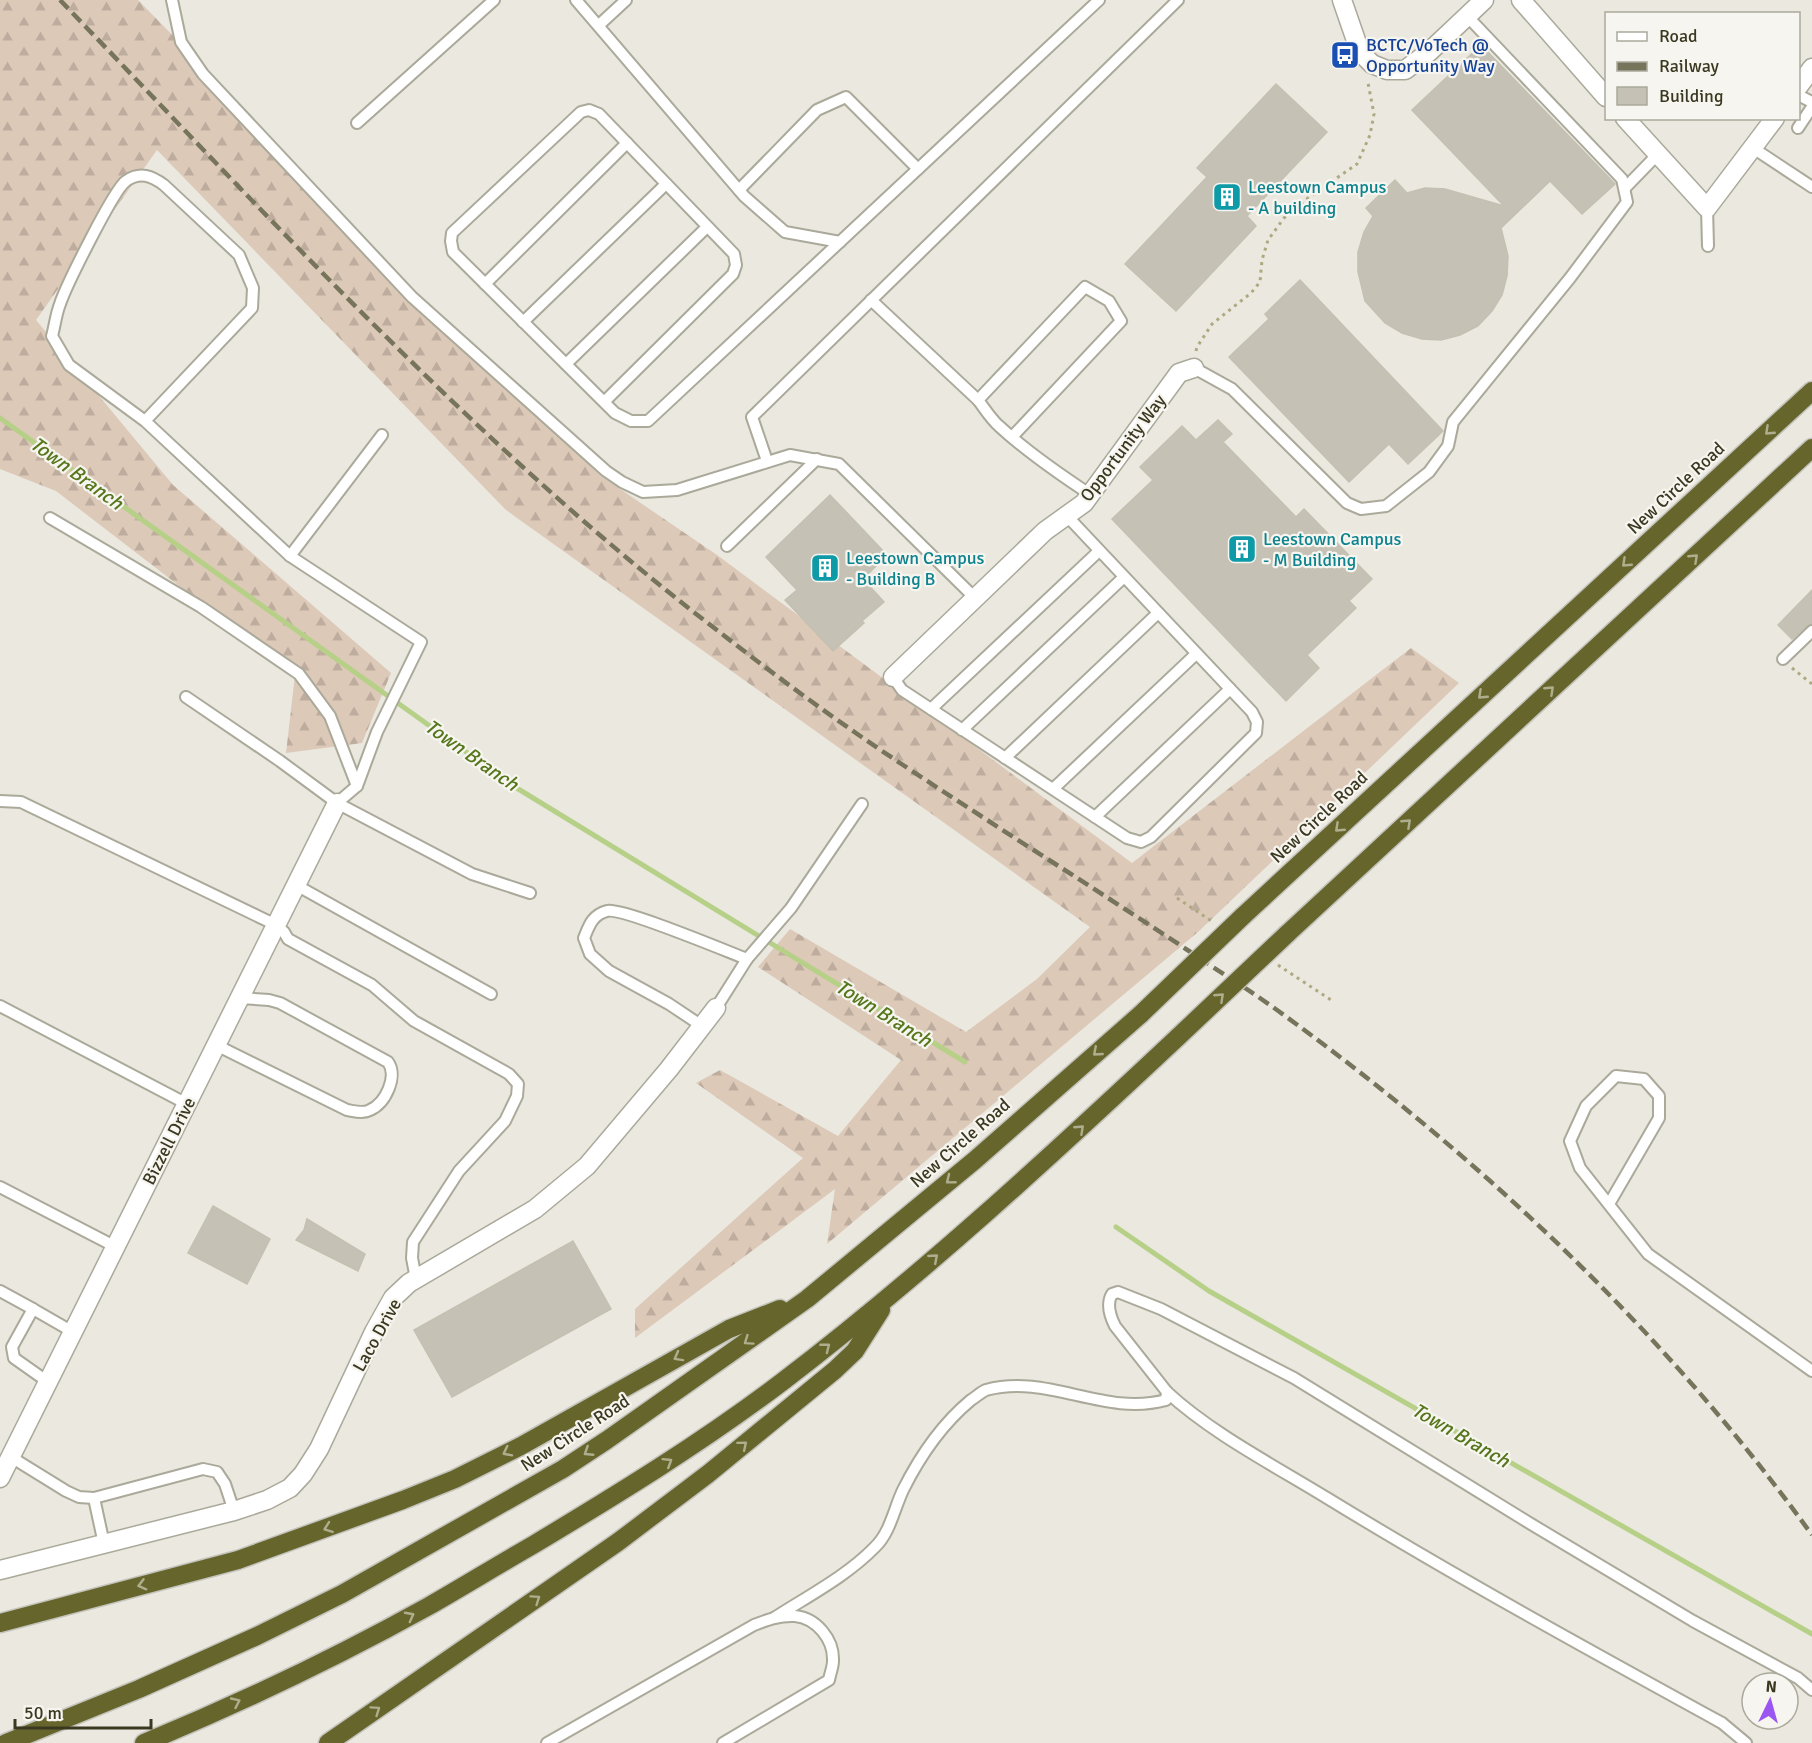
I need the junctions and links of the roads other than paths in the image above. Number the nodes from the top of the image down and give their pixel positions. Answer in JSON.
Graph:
{"nodes":[{"id":1,"x":172,"y":0,"type":"edge"},
{"id":2,"x":494,"y":0,"type":"edge"},
{"id":3,"x":576,"y":0,"type":"edge"},
{"id":4,"x":626,"y":0,"type":"edge"},
{"id":5,"x":1099,"y":0,"type":"edge"},
{"id":6,"x":1178,"y":0,"type":"edge"},
{"id":7,"x":1342,"y":0,"type":"edge"},
{"id":8,"x":1484,"y":0,"type":"edge"},
{"id":9,"x":1521,"y":0,"type":"edge"},
{"id":10,"x":1467,"y":16,"type":"junction"},
{"id":11,"x":599,"y":25,"type":"junction"},
{"id":12,"x":1812,"y":68,"type":"edge"},
{"id":13,"x":1800,"y":84,"type":"edge"},
{"id":14,"x":1605,"y":96,"type":"edge"},
{"id":15,"x":1812,"y":107,"type":"edge"},
{"id":16,"x":1627,"y":120,"type":"edge"},
{"id":17,"x":1774,"y":120,"type":"edge"},
{"id":18,"x":357,"y":123,"type":"dead end"},
{"id":19,"x":1798,"y":128,"type":"dead end"},
{"id":20,"x":627,"y":143,"type":"junction"},
{"id":21,"x":1753,"y":148,"type":"junction"},
{"id":22,"x":1657,"y":155,"type":"junction"},
{"id":23,"x":918,"y":169,"type":"junction"},
{"id":24,"x":666,"y":184,"type":"junction"},
{"id":25,"x":1812,"y":187,"type":"edge"},
{"id":26,"x":1625,"y":188,"type":"junction"},
{"id":27,"x":739,"y":190,"type":"junction"},
{"id":28,"x":1707,"y":208,"type":"junction"},
{"id":29,"x":707,"y":227,"type":"junction"},
{"id":30,"x":840,"y":242,"type":"junction"},
{"id":31,"x":1708,"y":246,"type":"dead end"},
{"id":32,"x":485,"y":284,"type":"junction"},
{"id":33,"x":871,"y":300,"type":"junction"},
{"id":34,"x":523,"y":322,"type":"junction"},
{"id":35,"x":566,"y":364,"type":"junction"},
{"id":36,"x":1194,"y":368,"type":"joint"},
{"id":37,"x":1812,"y":391,"type":"edge"},
{"id":38,"x":978,"y":400,"type":"junction"},
{"id":39,"x":604,"y":402,"type":"junction"},
{"id":40,"x":145,"y":421,"type":"junction"},
{"id":41,"x":382,"y":435,"type":"dead end"},
{"id":42,"x":1012,"y":437,"type":"junction"},
{"id":43,"x":1812,"y":448,"type":"edge"},
{"id":44,"x":817,"y":459,"type":"junction"},
{"id":45,"x":767,"y":461,"type":"junction"},
{"id":46,"x":1091,"y":495,"type":"junction"},
{"id":47,"x":1067,"y":516,"type":"junction"},
{"id":48,"x":50,"y":518,"type":"dead end"},
{"id":49,"x":727,"y":546,"type":"dead end"},
{"id":50,"x":1099,"y":550,"type":"junction"},
{"id":51,"x":290,"y":556,"type":"junction"},
{"id":52,"x":1124,"y":577,"type":"junction"},
{"id":53,"x":975,"y":598,"type":"junction"},
{"id":54,"x":1158,"y":613,"type":"junction"},
{"id":55,"x":1812,"y":631,"type":"edge"},
{"id":56,"x":1196,"y":654,"type":"junction"},
{"id":57,"x":1783,"y":659,"type":"road end"},
{"id":58,"x":893,"y":677,"type":"joint"},
{"id":59,"x":1230,"y":689,"type":"junction"},
{"id":60,"x":186,"y":697,"type":"dead end"},
{"id":61,"x":932,"y":709,"type":"junction"},
{"id":62,"x":963,"y":730,"type":"junction"},
{"id":63,"x":1005,"y":758,"type":"junction"},
{"id":64,"x":357,"y":786,"type":"junction"},
{"id":65,"x":1053,"y":789,"type":"junction"},
{"id":66,"x":0,"y":801,"type":"edge"},
{"id":67,"x":337,"y":803,"type":"junction"},
{"id":68,"x":862,"y":804,"type":"dead end"},
{"id":69,"x":1095,"y":817,"type":"junction"},
{"id":70,"x":296,"y":885,"type":"junction"},
{"id":71,"x":530,"y":892,"type":"dead end"},
{"id":72,"x":276,"y":925,"type":"junction"},
{"id":73,"x":747,"y":959,"type":"junction"},
{"id":74,"x":491,"y":993,"type":"dead end"},
{"id":75,"x":240,"y":998,"type":"junction"},
{"id":76,"x":0,"y":1006,"type":"edge"},
{"id":77,"x":716,"y":1008,"type":"joint"},
{"id":78,"x":702,"y":1026,"type":"junction"},
{"id":79,"x":216,"y":1046,"type":"junction"},
{"id":80,"x":187,"y":1104,"type":"junction"},
{"id":81,"x":0,"y":1187,"type":"edge"},
{"id":82,"x":1609,"y":1204,"type":"junction"},
{"id":83,"x":116,"y":1247,"type":"junction"},
{"id":84,"x":416,"y":1279,"type":"junction"},
{"id":85,"x":0,"y":1291,"type":"edge"},
{"id":86,"x":890,"y":1297,"type":"junction"},
{"id":87,"x":807,"y":1299,"type":"junction"},
{"id":88,"x":33,"y":1309,"type":"junction"},
{"id":89,"x":73,"y":1332,"type":"junction"},
{"id":90,"x":1812,"y":1371,"type":"edge"},
{"id":91,"x":48,"y":1382,"type":"junction"},
{"id":92,"x":1167,"y":1392,"type":"junction"},
{"id":93,"x":10,"y":1457,"type":"junction"},
{"id":94,"x":0,"y":1478,"type":"edge"},
{"id":95,"x":94,"y":1498,"type":"junction"},
{"id":96,"x":234,"y":1511,"type":"junction"},
{"id":97,"x":104,"y":1544,"type":"junction"},
{"id":98,"x":0,"y":1570,"type":"edge"},
{"id":99,"x":774,"y":1618,"type":"junction"},
{"id":100,"x":0,"y":1623,"type":"edge"},
{"id":101,"x":1812,"y":1690,"type":"edge"},
{"id":102,"x":6,"y":1743,"type":"edge"},
{"id":103,"x":144,"y":1743,"type":"edge"},
{"id":104,"x":328,"y":1743,"type":"edge"},
{"id":105,"x":546,"y":1743,"type":"edge"},
{"id":106,"x":723,"y":1743,"type":"edge"},
{"id":107,"x":1746,"y":1743,"type":"edge"}],
"edges":[{"from":1,"to":45,"type":"lane"},
{"from":2,"to":18,"type":"lane"},
{"from":3,"to":11,"type":"lane"},
{"from":4,"to":11,"type":"lane"},
{"from":5,"to":23,"type":"lane"},
{"from":6,"to":33,"type":"lane"},
{"from":7,"to":10,"type":"street"},
{"from":8,"to":10,"type":"street"},
{"from":9,"to":14,"type":"street"},
{"from":10,"to":26,"type":"lane"},
{"from":11,"to":27,"type":"lane"},
{"from":12,"to":13,"type":"street"},
{"from":15,"to":19,"type":"lane"},
{"from":16,"to":22,"type":"street"},
{"from":17,"to":21,"type":"street"},
{"from":20,"to":24,"type":"lane"},
{"from":20,"to":32,"type":"lane"},
{"from":20,"to":32,"type":"lane"},
{"from":21,"to":25,"type":"lane"},
{"from":21,"to":28,"type":"street"},
{"from":22,"to":26,"type":"lane"},
{"from":22,"to":28,"type":"street"},
{"from":23,"to":27,"type":"lane"},
{"from":23,"to":30,"type":"lane"},
{"from":24,"to":29,"type":"lane"},
{"from":24,"to":34,"type":"lane"},
{"from":26,"to":36,"type":"lane"},
{"from":27,"to":30,"type":"lane"},
{"from":28,"to":31,"type":"lane"},
{"from":29,"to":35,"type":"lane"},
{"from":29,"to":39,"type":"lane"},
{"from":30,"to":39,"type":"lane"},
{"from":32,"to":34,"type":"lane"},
{"from":33,"to":38,"type":"lane"},
{"from":33,"to":45,"type":"lane"},
{"from":34,"to":35,"type":"lane"},
{"from":35,"to":39,"type":"lane"},
{"from":36,"to":46,"type":"street","name":"Opportunity Way"},
{"from":37,"to":87,"type":"highway","name":"New Circle Road","one_way":true,"bridge":true},
{"from":38,"to":42,"type":"lane"},
{"from":38,"to":42,"type":"lane"},
{"from":40,"to":40,"type":"lane"},
{"from":40,"to":51,"type":"lane"},
{"from":41,"to":51,"type":"lane"},
{"from":42,"to":46,"type":"lane"},
{"from":86,"to":43,"type":"highway","one_way":true,"bridge":true},
{"from":44,"to":45,"type":"lane"},
{"from":44,"to":49,"type":"lane"},
{"from":44,"to":53,"type":"lane"},
{"from":46,"to":47,"type":"street","name":"Opportunity Way"},
{"from":47,"to":50,"type":"lane"},
{"from":47,"to":53,"type":"street","name":"Opportunity Way"},
{"from":48,"to":64,"type":"lane"},
{"from":50,"to":52,"type":"lane"},
{"from":50,"to":61,"type":"lane"},
{"from":51,"to":64,"type":"lane"},
{"from":52,"to":54,"type":"lane"},
{"from":52,"to":62,"type":"lane"},
{"from":53,"to":58,"type":"street","name":"Opportunity Way"},
{"from":54,"to":56,"type":"lane"},
{"from":54,"to":63,"type":"lane"},
{"from":55,"to":57,"type":"lane"},
{"from":56,"to":59,"type":"lane"},
{"from":56,"to":65,"type":"lane"},
{"from":58,"to":61,"type":"lane"},
{"from":59,"to":69,"type":"lane"},
{"from":59,"to":69,"type":"lane"},
{"from":60,"to":67,"type":"lane"},
{"from":61,"to":62,"type":"lane"},
{"from":62,"to":63,"type":"lane"},
{"from":63,"to":65,"type":"lane"},
{"from":64,"to":67,"type":"lane"},
{"from":65,"to":69,"type":"lane"},
{"from":66,"to":72,"type":"lane"},
{"from":67,"to":70,"type":"street","name":"Bizzell Drive"},
{"from":67,"to":71,"type":"lane"},
{"from":68,"to":73,"type":"lane"},
{"from":70,"to":72,"type":"street","name":"Bizzell Drive"},
{"from":70,"to":74,"type":"lane"},
{"from":72,"to":75,"type":"street","name":"Bizzell Drive"},
{"from":72,"to":84,"type":"lane"},
{"from":73,"to":77,"type":"lane"},
{"from":73,"to":78,"type":"lane"},
{"from":75,"to":79,"type":"street","name":"Bizzell Drive"},
{"from":75,"to":79,"type":"lane"},
{"from":76,"to":80,"type":"lane"},
{"from":77,"to":78,"type":"street","name":"Laco Drive"},
{"from":78,"to":84,"type":"street","name":"Laco Drive"},
{"from":79,"to":80,"type":"street","name":"Bizzell Drive"},
{"from":80,"to":83,"type":"street","name":"Bizzell Drive"},
{"from":81,"to":83,"type":"lane"},
{"from":82,"to":82,"type":"lane"},
{"from":82,"to":90,"type":"lane"},
{"from":83,"to":89,"type":"street","name":"Bizzell Drive"},
{"from":84,"to":96,"type":"street","name":"Laco Drive"},
{"from":85,"to":88,"type":"lane"},
{"from":103,"to":86,"type":"highway","one_way":true},
{"from":104,"to":86,"type":"highway","one_way":true},
{"from":87,"to":100,"type":"highway","one_way":true},
{"from":87,"to":102,"type":"highway","name":"New Circle Road","one_way":true},
{"from":88,"to":89,"type":"lane"},
{"from":88,"to":91,"type":"lane"},
{"from":89,"to":91,"type":"street","name":"Bizzell Drive"},
{"from":91,"to":93,"type":"street","name":"Bizzell Drive"},
{"from":92,"to":99,"type":"lane"},
{"from":92,"to":101,"type":"lane"},
{"from":92,"to":107,"type":"lane"},
{"from":93,"to":94,"type":"street","name":"Bizzell Drive"},
{"from":93,"to":95,"type":"lane"},
{"from":95,"to":96,"type":"lane"},
{"from":95,"to":97,"type":"lane"},
{"from":96,"to":97,"type":"street","name":"Laco Drive"},
{"from":97,"to":98,"type":"street","name":"Laco Drive"},
{"from":99,"to":105,"type":"lane"},
{"from":99,"to":106,"type":"lane"}]}
